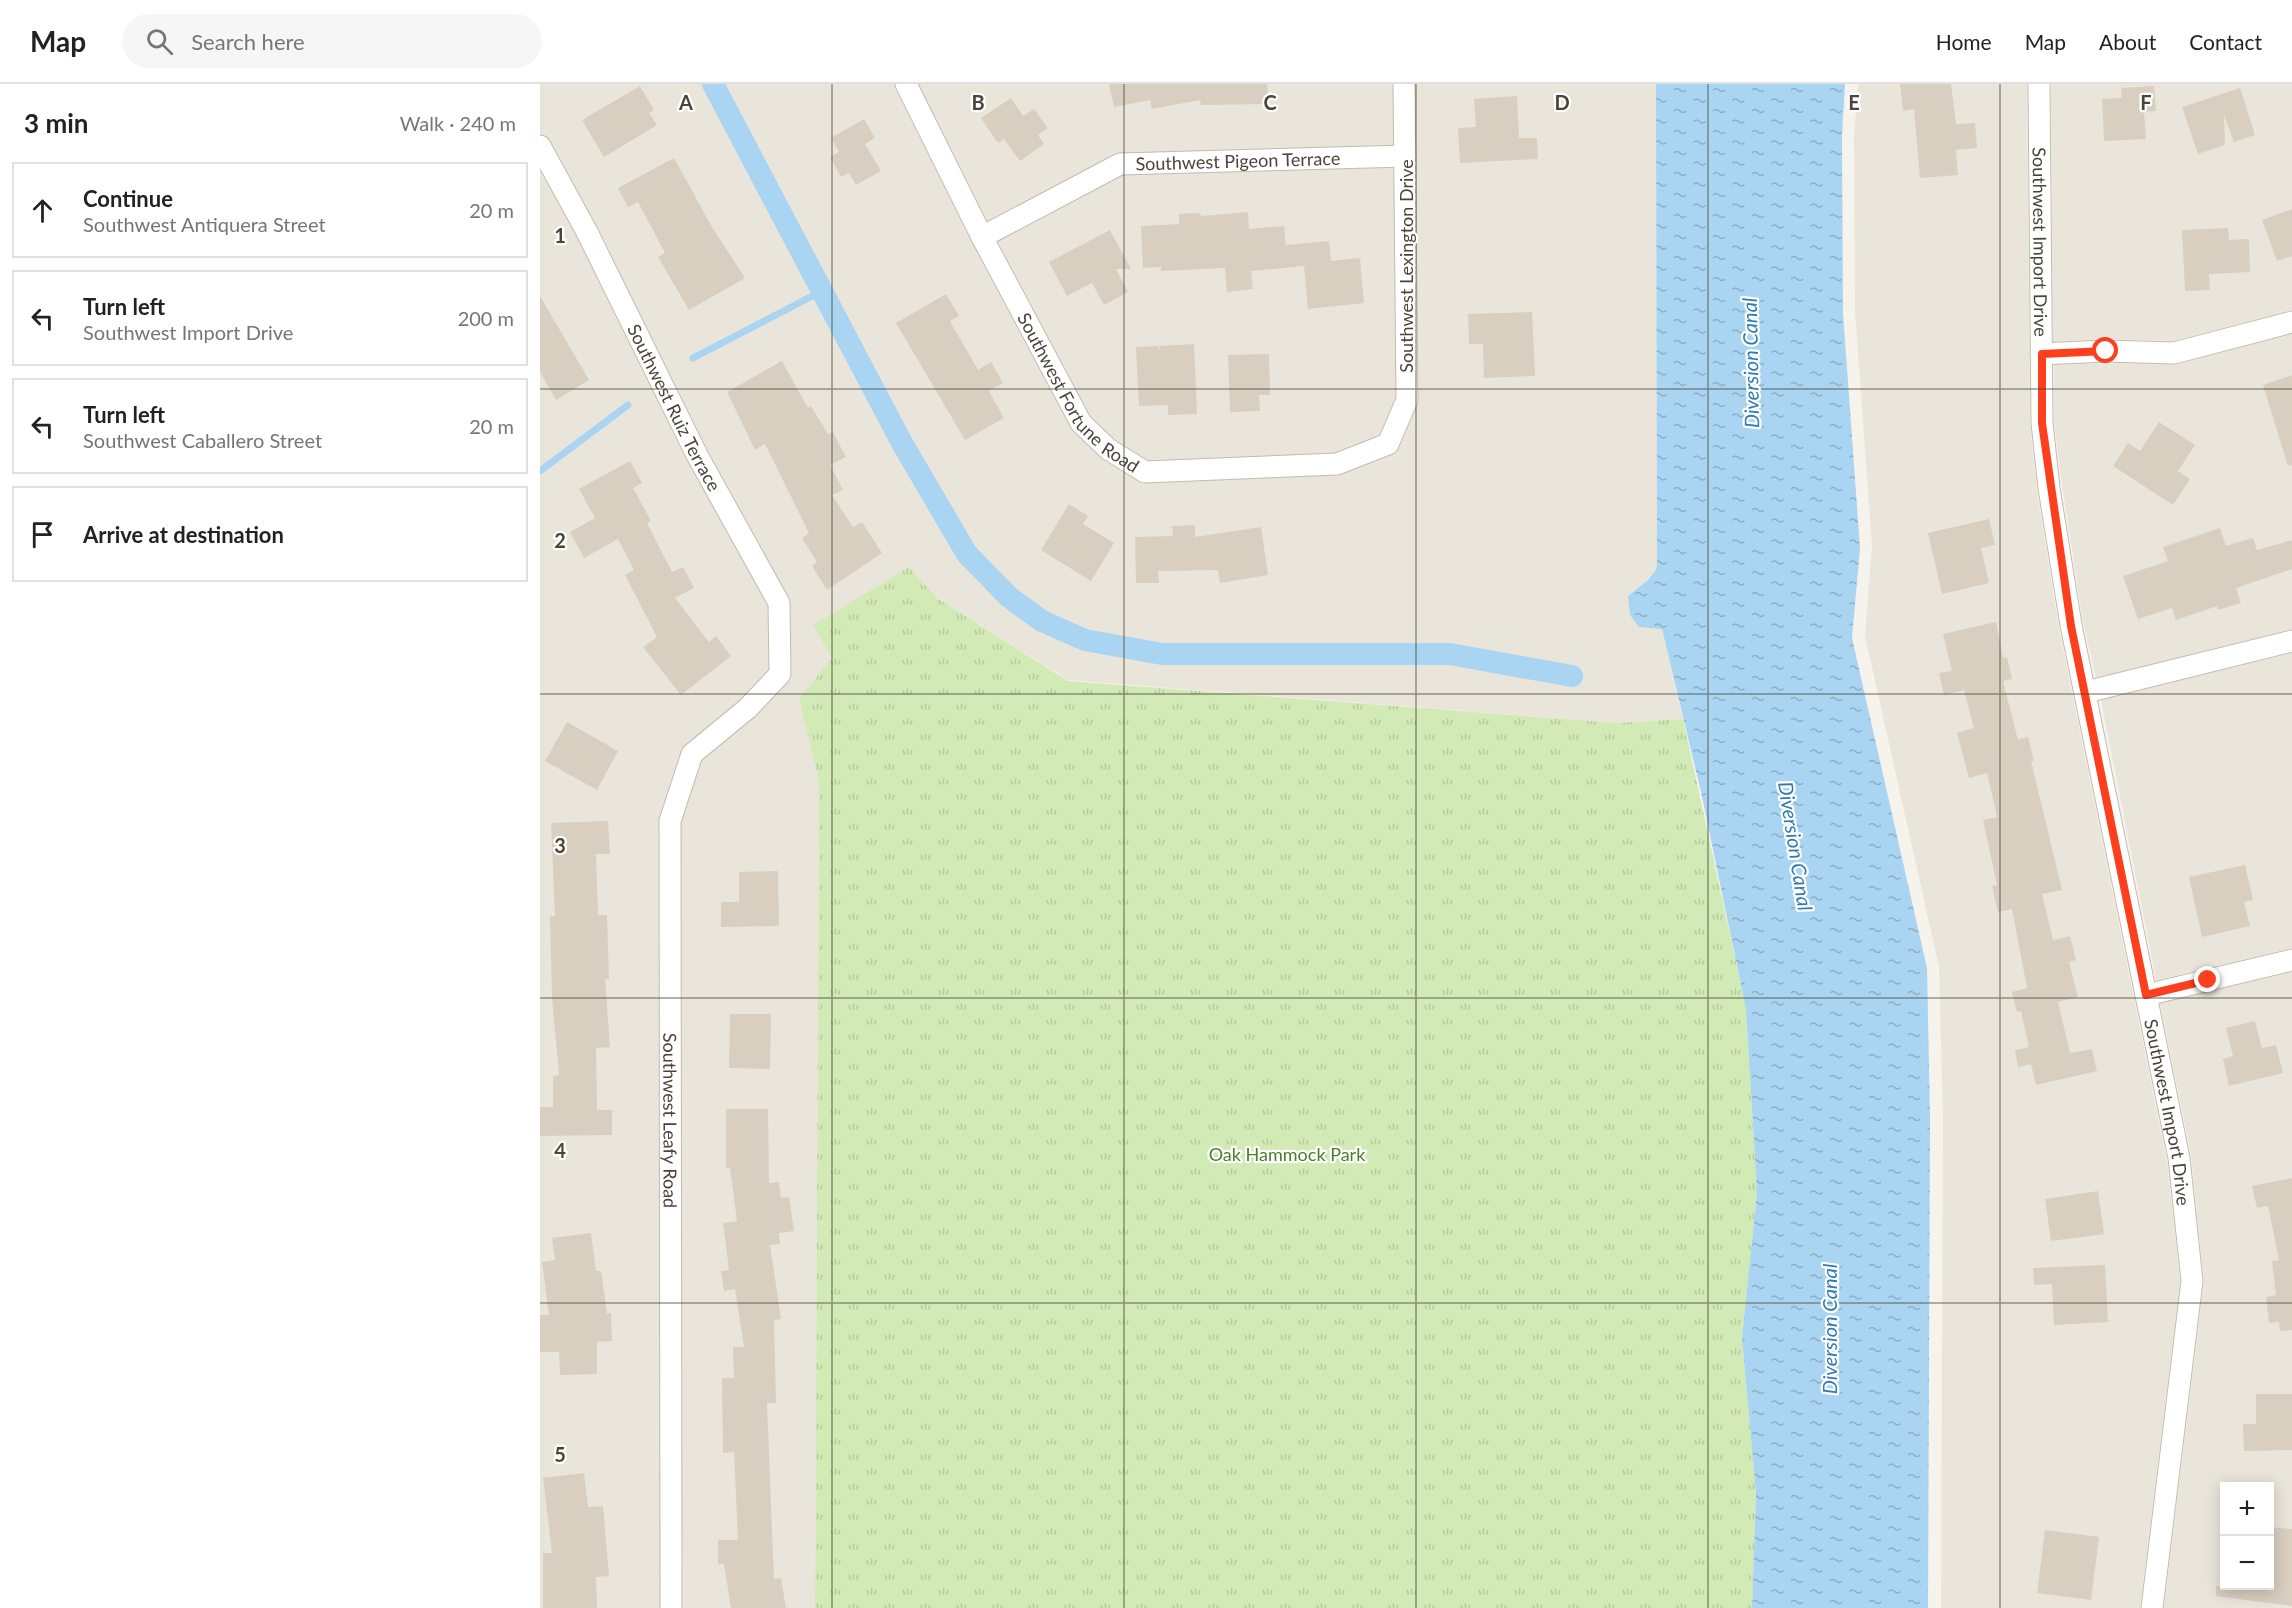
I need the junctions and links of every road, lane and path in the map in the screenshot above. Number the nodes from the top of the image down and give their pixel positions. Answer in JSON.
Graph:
{"nodes":[{"id":1,"x":906,"y":84,"type":"edge"},
{"id":2,"x":1404,"y":84,"type":"edge"},
{"id":3,"x":2039,"y":84,"type":"edge"},
{"id":4,"x":540,"y":146,"type":"edge"},
{"id":5,"x":1405,"y":156,"type":"junction"},
{"id":6,"x":982,"y":237,"type":"junction"},
{"id":7,"x":2292,"y":322,"type":"edge"},
{"id":8,"x":2042,"y":354,"type":"junction"},
{"id":9,"x":1388,"y":444,"type":"joint"},
{"id":10,"x":2292,"y":641,"type":"edge"},
{"id":11,"x":780,"y":674,"type":"joint"},
{"id":12,"x":2086,"y":692,"type":"junction"},
{"id":13,"x":2292,"y":960,"type":"edge"},
{"id":14,"x":2146,"y":995,"type":"junction"},
{"id":15,"x":670,"y":1608,"type":"edge"},
{"id":16,"x":2152,"y":1608,"type":"edge"}],
"edges":[{"from":1,"to":6,"type":"street","name":"Southwest Fortune Road"},
{"from":2,"to":5,"type":"street","name":"Southwest Lexington Drive"},
{"from":3,"to":8,"type":"street","name":"Southwest Import Drive"},
{"from":4,"to":11,"type":"street","name":"Southwest Ruiz Terrace"},
{"from":5,"to":6,"type":"street","name":"Southwest Pigeon Terrace"},
{"from":5,"to":9,"type":"street","name":"Southwest Lexington Drive"},
{"from":6,"to":9,"type":"street","name":"Southwest Fortune Road"},
{"from":7,"to":8,"type":"street"},
{"from":8,"to":12,"type":"street","name":"Southwest Import Drive"},
{"from":10,"to":12,"type":"street"},
{"from":11,"to":15,"type":"street","name":"Southwest Leafy Road"},
{"from":12,"to":14,"type":"street","name":"Southwest Import Drive"},
{"from":13,"to":14,"type":"street"},
{"from":14,"to":16,"type":"street","name":"Southwest Import Drive"}]}
